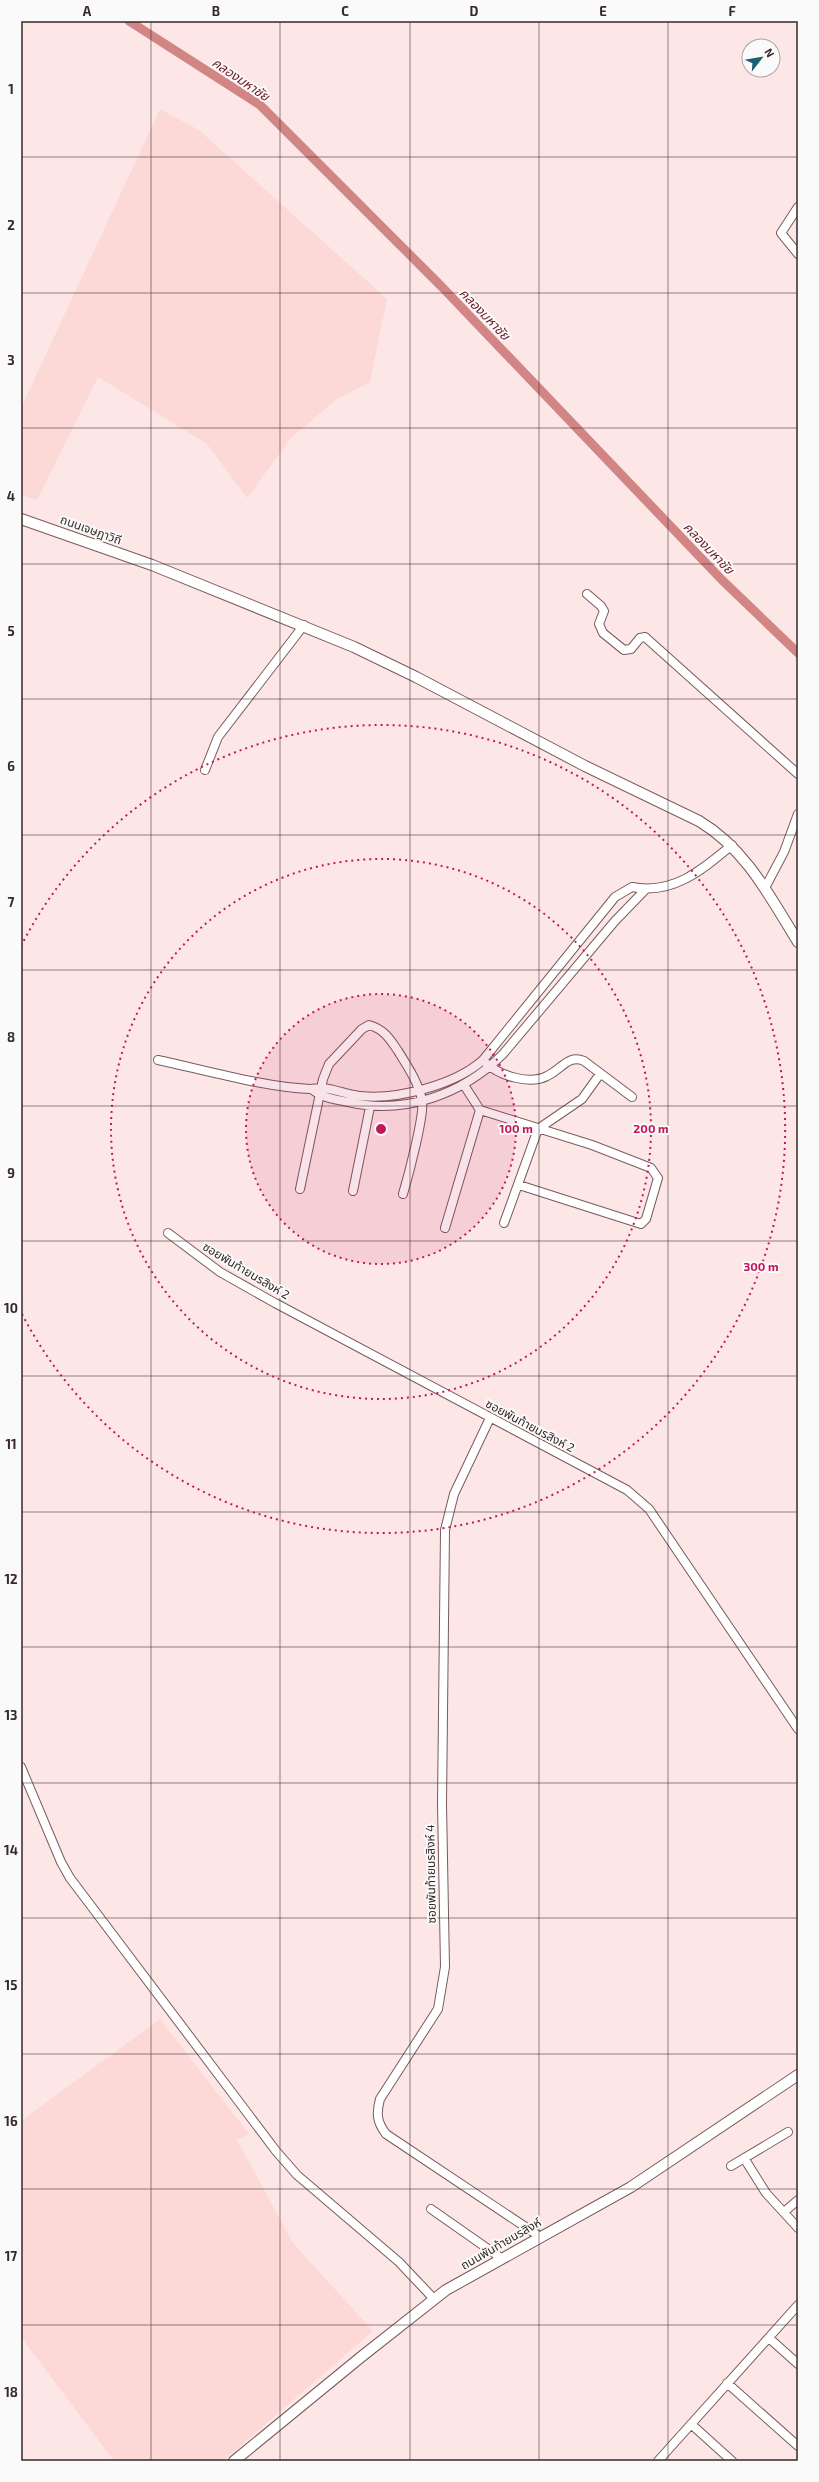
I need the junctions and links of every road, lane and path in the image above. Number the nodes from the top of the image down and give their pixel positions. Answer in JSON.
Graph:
{"nodes":[{"id":1,"x":798,"y":206,"type":"edge"},
{"id":2,"x":798,"y":254,"type":"edge"},
{"id":3,"x":21,"y":518,"type":"edge"},
{"id":4,"x":587,"y":594,"type":"dead end"},
{"id":5,"x":304,"y":625,"type":"junction"},
{"id":6,"x":205,"y":770,"type":"dead end"},
{"id":7,"x":798,"y":774,"type":"edge"},
{"id":8,"x":798,"y":814,"type":"edge"},
{"id":9,"x":732,"y":845,"type":"junction"},
{"id":10,"x":765,"y":888,"type":"junction"},
{"id":11,"x":645,"y":890,"type":"junction"},
{"id":12,"x":798,"y":942,"type":"edge"},
{"id":13,"x":158,"y":1060,"type":"dead end"},
{"id":14,"x":483,"y":1060,"type":"junction"},
{"id":15,"x":490,"y":1067,"type":"junction"},
{"id":16,"x":600,"y":1074,"type":"junction"},
{"id":17,"x":464,"y":1085,"type":"junction"},
{"id":18,"x":419,"y":1091,"type":"junction"},
{"id":19,"x":321,"y":1092,"type":"junction"},
{"id":20,"x":632,"y":1097,"type":"dead end"},
{"id":21,"x":423,"y":1102,"type":"junction"},
{"id":22,"x":370,"y":1107,"type":"junction"},
{"id":23,"x":480,"y":1110,"type":"junction"},
{"id":24,"x":538,"y":1129,"type":"junction"},
{"id":25,"x":519,"y":1185,"type":"junction"},
{"id":26,"x":300,"y":1189,"type":"dead end"},
{"id":27,"x":353,"y":1191,"type":"dead end"},
{"id":28,"x":403,"y":1194,"type":"dead end"},
{"id":29,"x":504,"y":1223,"type":"dead end"},
{"id":30,"x":445,"y":1228,"type":"dead end"},
{"id":31,"x":168,"y":1234,"type":"dead end"},
{"id":32,"x":490,"y":1418,"type":"junction"},
{"id":33,"x":798,"y":1730,"type":"edge"},
{"id":34,"x":21,"y":1767,"type":"edge"},
{"id":35,"x":797,"y":2078,"type":"edge"},
{"id":36,"x":788,"y":2132,"type":"dead end"},
{"id":37,"x":744,"y":2158,"type":"junction"},
{"id":38,"x":731,"y":2166,"type":"dead end"},
{"id":39,"x":798,"y":2200,"type":"edge"},
{"id":40,"x":431,"y":2210,"type":"dead end"},
{"id":41,"x":784,"y":2212,"type":"junction"},
{"id":42,"x":798,"y":2228,"type":"edge"},
{"id":43,"x":539,"y":2236,"type":"junction"},
{"id":44,"x":501,"y":2258,"type":"junction"},
{"id":45,"x":434,"y":2299,"type":"junction"},
{"id":46,"x":798,"y":2305,"type":"edge"},
{"id":47,"x":768,"y":2338,"type":"junction"},
{"id":48,"x":798,"y":2364,"type":"edge"},
{"id":49,"x":727,"y":2383,"type":"junction"},
{"id":50,"x":690,"y":2424,"type":"junction"},
{"id":51,"x":798,"y":2446,"type":"edge"},
{"id":52,"x":234,"y":2461,"type":"edge"},
{"id":53,"x":658,"y":2461,"type":"edge"},
{"id":54,"x":732,"y":2461,"type":"edge"}],
"edges":[{"from":1,"to":2,"type":"street"},
{"from":3,"to":5,"type":"street","name":"ถนนเจษฎาวิถี"},
{"from":4,"to":7,"type":"street"},
{"from":5,"to":6,"type":"street"},
{"from":5,"to":9,"type":"street","name":"ถนนเจษฎาวิถี"},
{"from":8,"to":10,"type":"street"},
{"from":9,"to":10,"type":"street","name":"ถนนเจษฎาวิถี"},
{"from":9,"to":11,"type":"street"},
{"from":10,"to":12,"type":"street","name":"ถนนเจษฎาวิถี"},
{"from":11,"to":14,"type":"street"},
{"from":11,"to":15,"type":"street"},
{"from":13,"to":19,"type":"street"},
{"from":14,"to":15,"type":"street"},
{"from":14,"to":18,"type":"street"},
{"from":15,"to":16,"type":"street"},
{"from":15,"to":17,"type":"street"},
{"from":16,"to":20,"type":"street"},
{"from":16,"to":24,"type":"street"},
{"from":17,"to":21,"type":"street"},
{"from":17,"to":23,"type":"street"},
{"from":18,"to":19,"type":"street"},
{"from":18,"to":19,"type":"street"},
{"from":18,"to":21,"type":"street"},
{"from":19,"to":22,"type":"street"},
{"from":19,"to":26,"type":"street"},
{"from":21,"to":22,"type":"street"},
{"from":21,"to":28,"type":"street"},
{"from":22,"to":27,"type":"street"},
{"from":23,"to":24,"type":"street"},
{"from":23,"to":30,"type":"street"},
{"from":24,"to":25,"type":"street"},
{"from":24,"to":25,"type":"street"},
{"from":25,"to":29,"type":"street"},
{"from":31,"to":32,"type":"street","name":"ซอยพันท้ายนรสิงห์ 2"},
{"from":32,"to":33,"type":"street","name":"ซอยพันท้ายนรสิงห์ 2"},
{"from":32,"to":43,"type":"street","name":"ซอยพันท้ายนรสิงห์ 4"},
{"from":34,"to":45,"type":"street"},
{"from":35,"to":43,"type":"street","name":"ถนนพันท้ายนรสิงห์"},
{"from":36,"to":37,"type":"street"},
{"from":37,"to":38,"type":"street"},
{"from":37,"to":41,"type":"street"},
{"from":39,"to":41,"type":"street"},
{"from":40,"to":44,"type":"street"},
{"from":41,"to":42,"type":"street"},
{"from":43,"to":44,"type":"street","name":"ถนนพันท้ายนรสิงห์"},
{"from":44,"to":45,"type":"street","name":"ถนนพันท้ายนรสิงห์"},
{"from":45,"to":52,"type":"street","name":"ถนนพันท้ายนรสิงห์"},
{"from":46,"to":47,"type":"street"},
{"from":47,"to":48,"type":"street"},
{"from":47,"to":49,"type":"street"},
{"from":49,"to":50,"type":"street"},
{"from":49,"to":51,"type":"street"},
{"from":50,"to":53,"type":"street"},
{"from":50,"to":54,"type":"street"}]}
